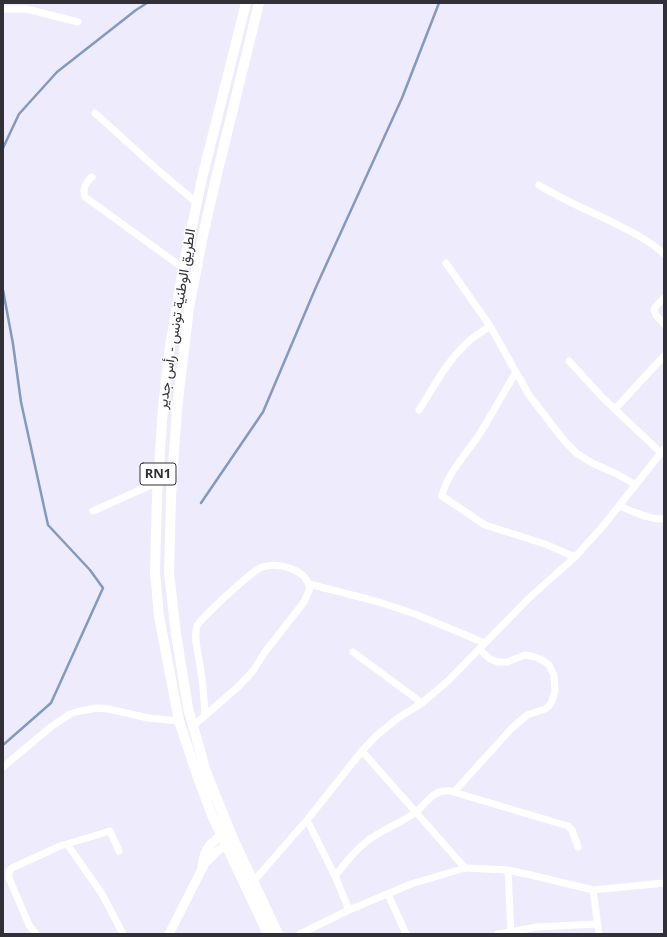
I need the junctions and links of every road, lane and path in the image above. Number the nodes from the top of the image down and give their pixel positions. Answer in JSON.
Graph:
{"nodes":[{"id":1,"x":246,"y":3,"type":"edge"},
{"id":2,"x":259,"y":3,"type":"edge"},
{"id":3,"x":3,"y":9,"type":"edge"},
{"id":4,"x":78,"y":22,"type":"dead end"},
{"id":5,"x":95,"y":113,"type":"dead end"},
{"id":6,"x":203,"y":174,"type":"junction"},
{"id":7,"x":92,"y":178,"type":"dead end"},
{"id":8,"x":216,"y":178,"type":"junction"},
{"id":9,"x":539,"y":186,"type":"dead end"},
{"id":10,"x":197,"y":203,"type":"junction"},
{"id":11,"x":664,"y":254,"type":"edge"},
{"id":12,"x":446,"y":263,"type":"dead end"},
{"id":13,"x":183,"y":268,"type":"junction"},
{"id":14,"x":664,"y":298,"type":"edge"},
{"id":15,"x":664,"y":324,"type":"edge"},
{"id":16,"x":490,"y":326,"type":"junction"},
{"id":17,"x":664,"y":356,"type":"edge"},
{"id":18,"x":569,"y":361,"type":"dead end"},
{"id":19,"x":516,"y":372,"type":"junction"},
{"id":20,"x":615,"y":409,"type":"junction"},
{"id":21,"x":419,"y":410,"type":"dead end"},
{"id":22,"x":662,"y":451,"type":"edge"},
{"id":23,"x":158,"y":482,"type":"junction"},
{"id":24,"x":636,"y":485,"type":"junction"},
{"id":25,"x":619,"y":506,"type":"junction"},
{"id":26,"x":93,"y":511,"type":"dead end"},
{"id":27,"x":664,"y":519,"type":"edge"},
{"id":28,"x":575,"y":557,"type":"junction"},
{"id":29,"x":309,"y":584,"type":"junction"},
{"id":30,"x":485,"y":643,"type":"junction"},
{"id":31,"x":479,"y":649,"type":"junction"},
{"id":32,"x":353,"y":652,"type":"dead end"},
{"id":33,"x":422,"y":703,"type":"junction"},
{"id":34,"x":205,"y":715,"type":"junction"},
{"id":35,"x":179,"y":721,"type":"junction"},
{"id":36,"x":193,"y":726,"type":"junction"},
{"id":37,"x":362,"y":751,"type":"junction"},
{"id":38,"x":3,"y":767,"type":"edge"},
{"id":39,"x":454,"y":792,"type":"junction"},
{"id":40,"x":416,"y":812,"type":"junction"},
{"id":41,"x":307,"y":820,"type":"junction"},
{"id":42,"x":225,"y":833,"type":"junction"},
{"id":43,"x":230,"y":843,"type":"junction"},
{"id":44,"x":67,"y":844,"type":"junction"},
{"id":45,"x":578,"y":847,"type":"dead end"},
{"id":46,"x":120,"y":851,"type":"dead end"},
{"id":47,"x":465,"y":868,"type":"junction"},
{"id":48,"x":201,"y":870,"type":"junction"},
{"id":49,"x":508,"y":870,"type":"junction"},
{"id":50,"x":335,"y":876,"type":"junction"},
{"id":51,"x":253,"y":882,"type":"junction"},
{"id":52,"x":664,"y":883,"type":"edge"},
{"id":53,"x":593,"y":890,"type":"junction"},
{"id":54,"x":388,"y":894,"type":"junction"},
{"id":55,"x":349,"y":910,"type":"junction"},
{"id":56,"x":597,"y":924,"type":"junction"},
{"id":57,"x":511,"y":933,"type":"edge"},
{"id":58,"x":36,"y":934,"type":"edge"},
{"id":59,"x":124,"y":934,"type":"edge"},
{"id":60,"x":170,"y":934,"type":"edge"},
{"id":61,"x":268,"y":934,"type":"edge"},
{"id":62,"x":278,"y":934,"type":"edge"},
{"id":63,"x":300,"y":934,"type":"edge"},
{"id":64,"x":406,"y":934,"type":"edge"},
{"id":65,"x":498,"y":934,"type":"edge"},
{"id":66,"x":599,"y":934,"type":"edge"}],
"edges":[{"from":1,"to":6,"type":"main road","name":"الطريق الوطنية تونس - رأس جدير","number":"RN1"},
{"from":2,"to":8,"type":"main road","name":"الطريق الوطنية تونس - رأس جدير","number":"RN1"},
{"from":3,"to":4,"type":"street"},
{"from":5,"to":10,"type":"street"},
{"from":6,"to":8,"type":"main road"},
{"from":6,"to":10,"type":"main road","name":"الطريق الوطنية تونس - رأس جدير","number":"RN1"},
{"from":7,"to":13,"type":"street"},
{"from":8,"to":36,"type":"main road","name":"الطريق الوطنية تونس - رأس جدير","number":"RN1"},
{"from":9,"to":11,"type":"street"},
{"from":10,"to":13,"type":"main road","name":"الطريق الوطنية تونس - رأس جدير","number":"RN1"},
{"from":12,"to":16,"type":"street"},
{"from":13,"to":23,"type":"main road","name":"الطريق الوطنية تونس - رأس جدير","number":"RN1"},
{"from":14,"to":15,"type":"street"},
{"from":16,"to":19,"type":"street"},
{"from":16,"to":21,"type":"street"},
{"from":17,"to":20,"type":"street"},
{"from":18,"to":20,"type":"street"},
{"from":19,"to":24,"type":"street"},
{"from":19,"to":28,"type":"street"},
{"from":20,"to":22,"type":"street"},
{"from":22,"to":24,"type":"street"},
{"from":23,"to":26,"type":"street"},
{"from":23,"to":35,"type":"main road","name":"الطريق الوطنية تونس - رأس جدير","number":"RN1"},
{"from":24,"to":25,"type":"street"},
{"from":25,"to":27,"type":"street"},
{"from":25,"to":28,"type":"street"},
{"from":28,"to":30,"type":"street"},
{"from":29,"to":30,"type":"street"},
{"from":29,"to":34,"type":"street"},
{"from":29,"to":34,"type":"street"},
{"from":30,"to":31,"type":"street"},
{"from":31,"to":33,"type":"street"},
{"from":31,"to":39,"type":"street"},
{"from":32,"to":33,"type":"street"},
{"from":33,"to":37,"type":"street"},
{"from":34,"to":36,"type":"street"},
{"from":35,"to":38,"type":"street"},
{"from":35,"to":42,"type":"main road","name":"الطريق الوطنية تونس - رأس جدير","number":"RN1"},
{"from":36,"to":42,"type":"main road","name":"الطريق الوطنية تونس - رأس جدير","number":"RN1"},
{"from":37,"to":40,"type":"street"},
{"from":37,"to":41,"type":"street"},
{"from":39,"to":40,"type":"street"},
{"from":39,"to":45,"type":"street"},
{"from":40,"to":47,"type":"street"},
{"from":40,"to":50,"type":"street"},
{"from":41,"to":50,"type":"street"},
{"from":41,"to":51,"type":"street"},
{"from":42,"to":43,"type":"main road","name":"الطريق الوطنية تونس - رأس جدير","number":"RN1"},
{"from":42,"to":48,"type":"street"},
{"from":43,"to":48,"type":"street"},
{"from":43,"to":51,"type":"main road","name":"الطريق الوطنية تونس - رأس جدير","number":"RN1"},
{"from":43,"to":61,"type":"main road","name":"الطريق الوطنية تونس - رأس جدير","number":"RN1"},
{"from":44,"to":46,"type":"street"},
{"from":44,"to":58,"type":"street"},
{"from":44,"to":59,"type":"street"},
{"from":47,"to":49,"type":"street"},
{"from":47,"to":54,"type":"street"},
{"from":48,"to":60,"type":"street"},
{"from":49,"to":53,"type":"street"},
{"from":49,"to":57,"type":"street"},
{"from":50,"to":55,"type":"street"},
{"from":51,"to":62,"type":"main road","name":"الطريق الوطنية تونس - رأس جدير","number":"RN1"},
{"from":52,"to":53,"type":"street"},
{"from":53,"to":56,"type":"street"},
{"from":54,"to":55,"type":"street"},
{"from":54,"to":64,"type":"street"},
{"from":55,"to":63,"type":"street"},
{"from":56,"to":57,"type":"street"},
{"from":56,"to":66,"type":"street"},
{"from":57,"to":65,"type":"street"}]}
